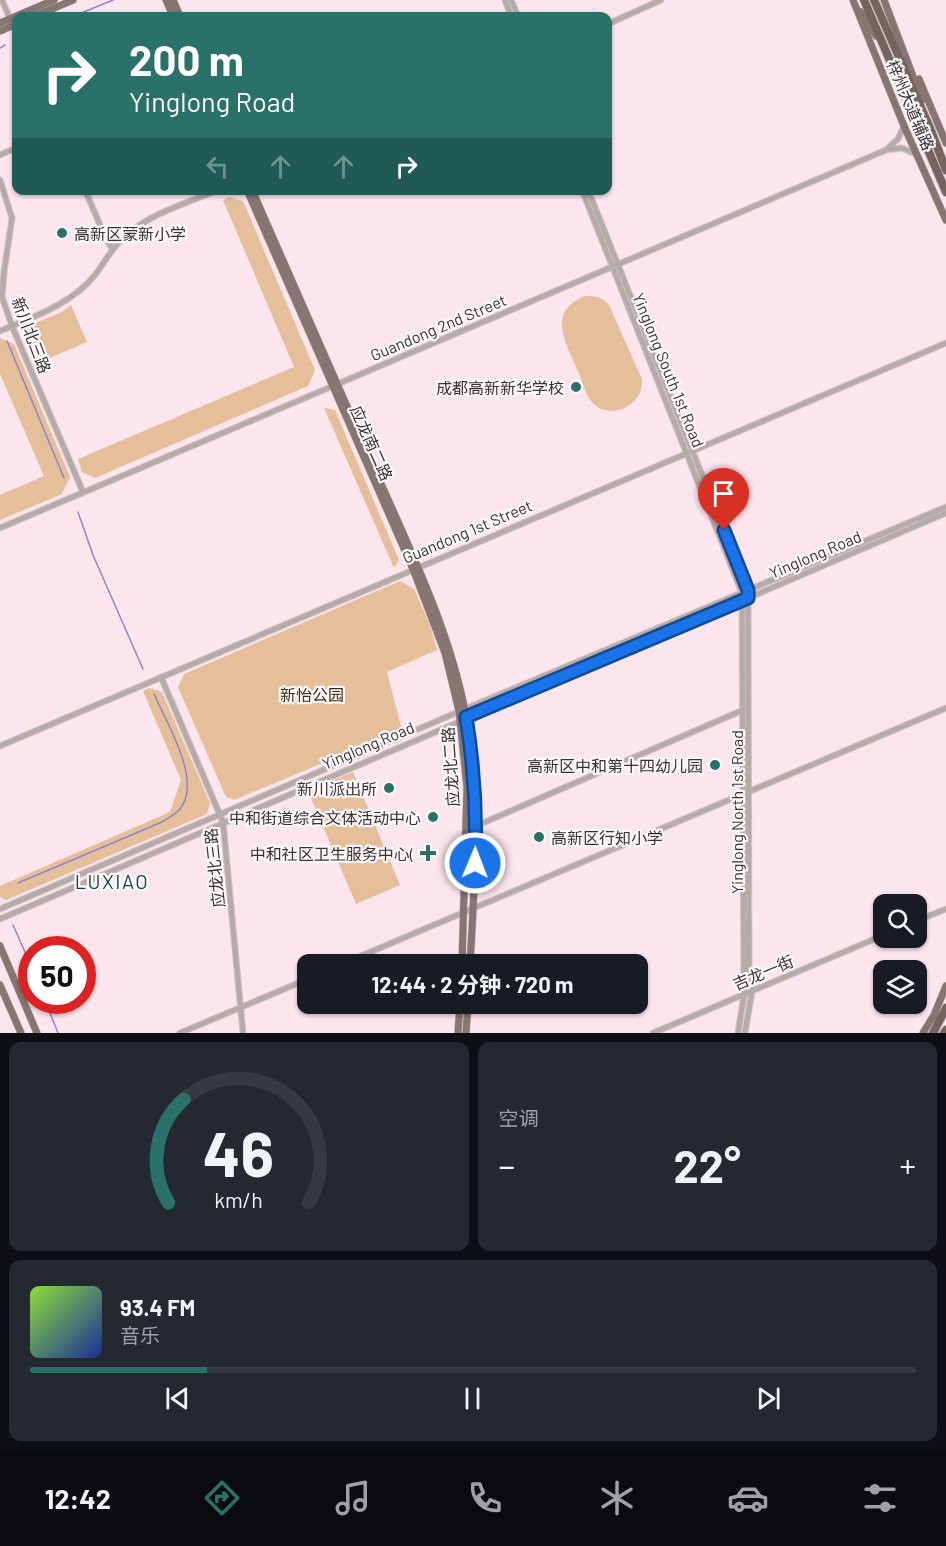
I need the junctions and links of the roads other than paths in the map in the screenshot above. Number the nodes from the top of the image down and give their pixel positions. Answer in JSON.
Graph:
{"nodes":[{"id":1,"x":2,"y":0,"type":"edge"},
{"id":2,"x":54,"y":0,"type":"edge"},
{"id":3,"x":73,"y":0,"type":"edge"},
{"id":4,"x":661,"y":0,"type":"edge"},
{"id":5,"x":854,"y":0,"type":"edge"},
{"id":6,"x":864,"y":0,"type":"edge"},
{"id":7,"x":874,"y":0,"type":"edge"},
{"id":8,"x":884,"y":0,"type":"edge"},
{"id":9,"x":35,"y":12,"type":"edge"},
{"id":10,"x":44,"y":12,"type":"edge"},
{"id":11,"x":12,"y":21,"type":"edge"},
{"id":12,"x":612,"y":22,"type":"edge"},
{"id":13,"x":884,"y":48,"type":"junction"},
{"id":14,"x":904,"y":126,"type":"junction"},
{"id":15,"x":939,"y":127,"type":"edge"},
{"id":16,"x":946,"y":143,"type":"edge"},
{"id":17,"x":886,"y":150,"type":"junction"},
{"id":18,"x":916,"y":154,"type":"junction"},
{"id":19,"x":946,"y":170,"type":"edge"},
{"id":20,"x":0,"y":180,"type":"edge"},
{"id":21,"x":946,"y":192,"type":"edge"},
{"id":22,"x":87,"y":195,"type":"edge"},
{"id":23,"x":206,"y":195,"type":"edge"},
{"id":24,"x":249,"y":195,"type":"edge"},
{"id":25,"x":254,"y":195,"type":"edge"},
{"id":26,"x":584,"y":195,"type":"edge"},
{"id":27,"x":590,"y":195,"type":"edge"},
{"id":28,"x":946,"y":220,"type":"edge"},
{"id":29,"x":112,"y":248,"type":"junction"},
{"id":30,"x":616,"y":265,"type":"junction"},
{"id":31,"x":12,"y":326,"type":"junction"},
{"id":32,"x":0,"y":331,"type":"edge"},
{"id":33,"x":946,"y":342,"type":"edge"},
{"id":34,"x":335,"y":385,"type":"junction"},
{"id":35,"x":689,"y":451,"type":"junction"},
{"id":36,"x":83,"y":492,"type":"junction"},
{"id":37,"x":946,"y":507,"type":"edge"},
{"id":38,"x":946,"y":513,"type":"edge"},
{"id":39,"x":0,"y":528,"type":"edge"},
{"id":40,"x":415,"y":568,"type":"junction"},
{"id":41,"x":745,"y":592,"type":"junction"},
{"id":42,"x":745,"y":599,"type":"junction"},
{"id":43,"x":161,"y":677,"type":"junction"},
{"id":44,"x":946,"y":708,"type":"edge"},
{"id":45,"x":462,"y":710,"type":"junction"},
{"id":46,"x":743,"y":710,"type":"junction"},
{"id":47,"x":463,"y":719,"type":"junction"},
{"id":48,"x":0,"y":746,"type":"edge"},
{"id":49,"x":747,"y":793,"type":"junction"},
{"id":50,"x":220,"y":814,"type":"junction"},
{"id":51,"x":223,"y":822,"type":"junction"},
{"id":52,"x":476,"y":826,"type":"junction"},
{"id":53,"x":0,"y":909,"type":"edge"},
{"id":54,"x":474,"y":909,"type":"junction"},
{"id":55,"x":946,"y":909,"type":"edge"},
{"id":56,"x":464,"y":913,"type":"junction"},
{"id":57,"x":927,"y":917,"type":"edge"},
{"id":58,"x":0,"y":919,"type":"edge"},
{"id":59,"x":873,"y":940,"type":"edge"},
{"id":60,"x":0,"y":946,"type":"edge"},
{"id":61,"x":366,"y":954,"type":"edge"},
{"id":62,"x":462,"y":954,"type":"edge"},
{"id":63,"x":471,"y":954,"type":"edge"},
{"id":64,"x":297,"y":984,"type":"edge"},
{"id":65,"x":0,"y":985,"type":"edge"},
{"id":66,"x":946,"y":986,"type":"edge"},
{"id":67,"x":752,"y":991,"type":"junction"},
{"id":68,"x":744,"y":995,"type":"junction"},
{"id":69,"x":946,"y":1002,"type":"edge"},
{"id":70,"x":240,"y":1007,"type":"junction"},
{"id":71,"x":945,"y":1011,"type":"edge"},
{"id":72,"x":459,"y":1014,"type":"edge"},
{"id":73,"x":467,"y":1014,"type":"edge"},
{"id":74,"x":21,"y":1033,"type":"edge"},
{"id":75,"x":37,"y":1033,"type":"edge"},
{"id":76,"x":180,"y":1033,"type":"edge"},
{"id":77,"x":243,"y":1033,"type":"edge"},
{"id":78,"x":458,"y":1033,"type":"edge"},
{"id":79,"x":466,"y":1033,"type":"edge"},
{"id":80,"x":653,"y":1033,"type":"edge"},
{"id":81,"x":738,"y":1033,"type":"edge"},
{"id":82,"x":745,"y":1033,"type":"edge"},
{"id":83,"x":923,"y":1033,"type":"edge"},
{"id":84,"x":933,"y":1033,"type":"edge"}],
"edges":[{"from":1,"to":11,"type":"street"},
{"from":2,"to":9,"type":"main road"},
{"from":3,"to":10,"type":"main road"},
{"from":4,"to":12,"type":"street"},
{"from":5,"to":13,"type":"main road"},
{"from":5,"to":14,"type":"main road","name":"梓州大道辅路"},
{"from":6,"to":13,"type":"highway"},
{"from":7,"to":15,"type":"highway"},
{"from":8,"to":15,"type":"main road","name":"梓州大道辅路"},
{"from":13,"to":21,"type":"highway"},
{"from":14,"to":17,"type":"street","name":"Guandong 2nd Street"},
{"from":14,"to":18,"type":"main road","name":"梓州大道辅路"},
{"from":15,"to":16,"type":"main road","name":"梓州大道辅路"},
{"from":15,"to":19,"type":"highway"},
{"from":17,"to":18,"type":"street"},
{"from":17,"to":30,"type":"street","name":"Guandong 2nd Street"},
{"from":18,"to":28,"type":"main road","name":"梓州大道辅路"},
{"from":20,"to":31,"type":"street","name":"新川北三路"},
{"from":22,"to":29,"type":"street"},
{"from":23,"to":29,"type":"street"},
{"from":24,"to":34,"type":"main road","name":"应龙南二路"},
{"from":25,"to":34,"type":"main road","name":"应龙南二路"},
{"from":26,"to":30,"type":"street","name":"Yinglong South 1st Road"},
{"from":27,"to":30,"type":"street","name":"Yinglong South 1st Road"},
{"from":29,"to":31,"type":"street"},
{"from":30,"to":34,"type":"street","name":"Guandong 2nd Street"},
{"from":30,"to":35,"type":"street","name":"Yinglong South 1st Road"},
{"from":31,"to":32,"type":"street"},
{"from":31,"to":36,"type":"street","name":"新川北三路"},
{"from":33,"to":35,"type":"street","name":"Guandong 1st Street"},
{"from":34,"to":36,"type":"street","name":"Guandong 2nd Street"},
{"from":34,"to":40,"type":"main road","name":"应龙南二路"},
{"from":35,"to":40,"type":"street","name":"Guandong 1st Street"},
{"from":35,"to":41,"type":"street","name":"Yinglong South 1st Road"},
{"from":36,"to":39,"type":"street","name":"Guandong 2nd Street"},
{"from":37,"to":41,"type":"street","name":"Yinglong Road"},
{"from":38,"to":42,"type":"street","name":"Yinglong Road"},
{"from":40,"to":43,"type":"street","name":"Guandong 1st Street"},
{"from":40,"to":45,"type":"main road","name":"应龙南二路"},
{"from":41,"to":42,"type":"street","name":"Yinglong North 1st Road"},
{"from":41,"to":45,"type":"street","name":"Yinglong Road"},
{"from":42,"to":46,"type":"street","name":"Yinglong North 1st Road"},
{"from":42,"to":47,"type":"street","name":"Yinglong Road"},
{"from":42,"to":49,"type":"street","name":"Yinglong North 1st Road"},
{"from":43,"to":48,"type":"street","name":"Guandong 1st Street"},
{"from":43,"to":50,"type":"street","name":"应龙北三路"},
{"from":44,"to":49,"type":"street"},
{"from":45,"to":47,"type":"main road","name":"应龙北二路"},
{"from":45,"to":50,"type":"street","name":"Yinglong Road"},
{"from":46,"to":49,"type":"street","name":"Yinglong North 1st Road"},
{"from":46,"to":52,"type":"street"},
{"from":47,"to":51,"type":"street","name":"Yinglong Road"},
{"from":47,"to":52,"type":"main road","name":"应龙北二路"},
{"from":47,"to":56,"type":"main road","name":"应龙北二路"},
{"from":49,"to":54,"type":"street"},
{"from":49,"to":67,"type":"street","name":"Yinglong North 1st Road"},
{"from":49,"to":68,"type":"street","name":"Yinglong North 1st Road"},
{"from":50,"to":51,"type":"street","name":"应龙北三路"},
{"from":50,"to":53,"type":"street","name":"Yinglong Road"},
{"from":51,"to":58,"type":"street","name":"Yinglong Road"},
{"from":51,"to":70,"type":"street","name":"应龙北三路"},
{"from":52,"to":54,"type":"main road","name":"应龙北二路"},
{"from":54,"to":56,"type":"street"},
{"from":54,"to":63,"type":"main road","name":"应龙北二路"},
{"from":55,"to":57,"type":"street"},
{"from":56,"to":61,"type":"street"},
{"from":56,"to":62,"type":"main road","name":"应龙北二路"},
{"from":59,"to":67,"type":"street","name":"吉龙一街"},
{"from":60,"to":75,"type":"main road"},
{"from":64,"to":70,"type":"street"},
{"from":65,"to":74,"type":"main road"},
{"from":66,"to":83,"type":"main road"},
{"from":67,"to":68,"type":"street","name":"吉龙一街"},
{"from":67,"to":82,"type":"street","name":"Yinglong North 1st Road"},
{"from":68,"to":80,"type":"street","name":"吉龙一街"},
{"from":68,"to":81,"type":"street","name":"Yinglong North 1st Road"},
{"from":69,"to":71,"type":"main road"},
{"from":70,"to":76,"type":"street"},
{"from":70,"to":77,"type":"street","name":"应龙北三路"},
{"from":71,"to":84,"type":"highway"},
{"from":72,"to":78,"type":"main road"},
{"from":73,"to":79,"type":"main road"}]}
